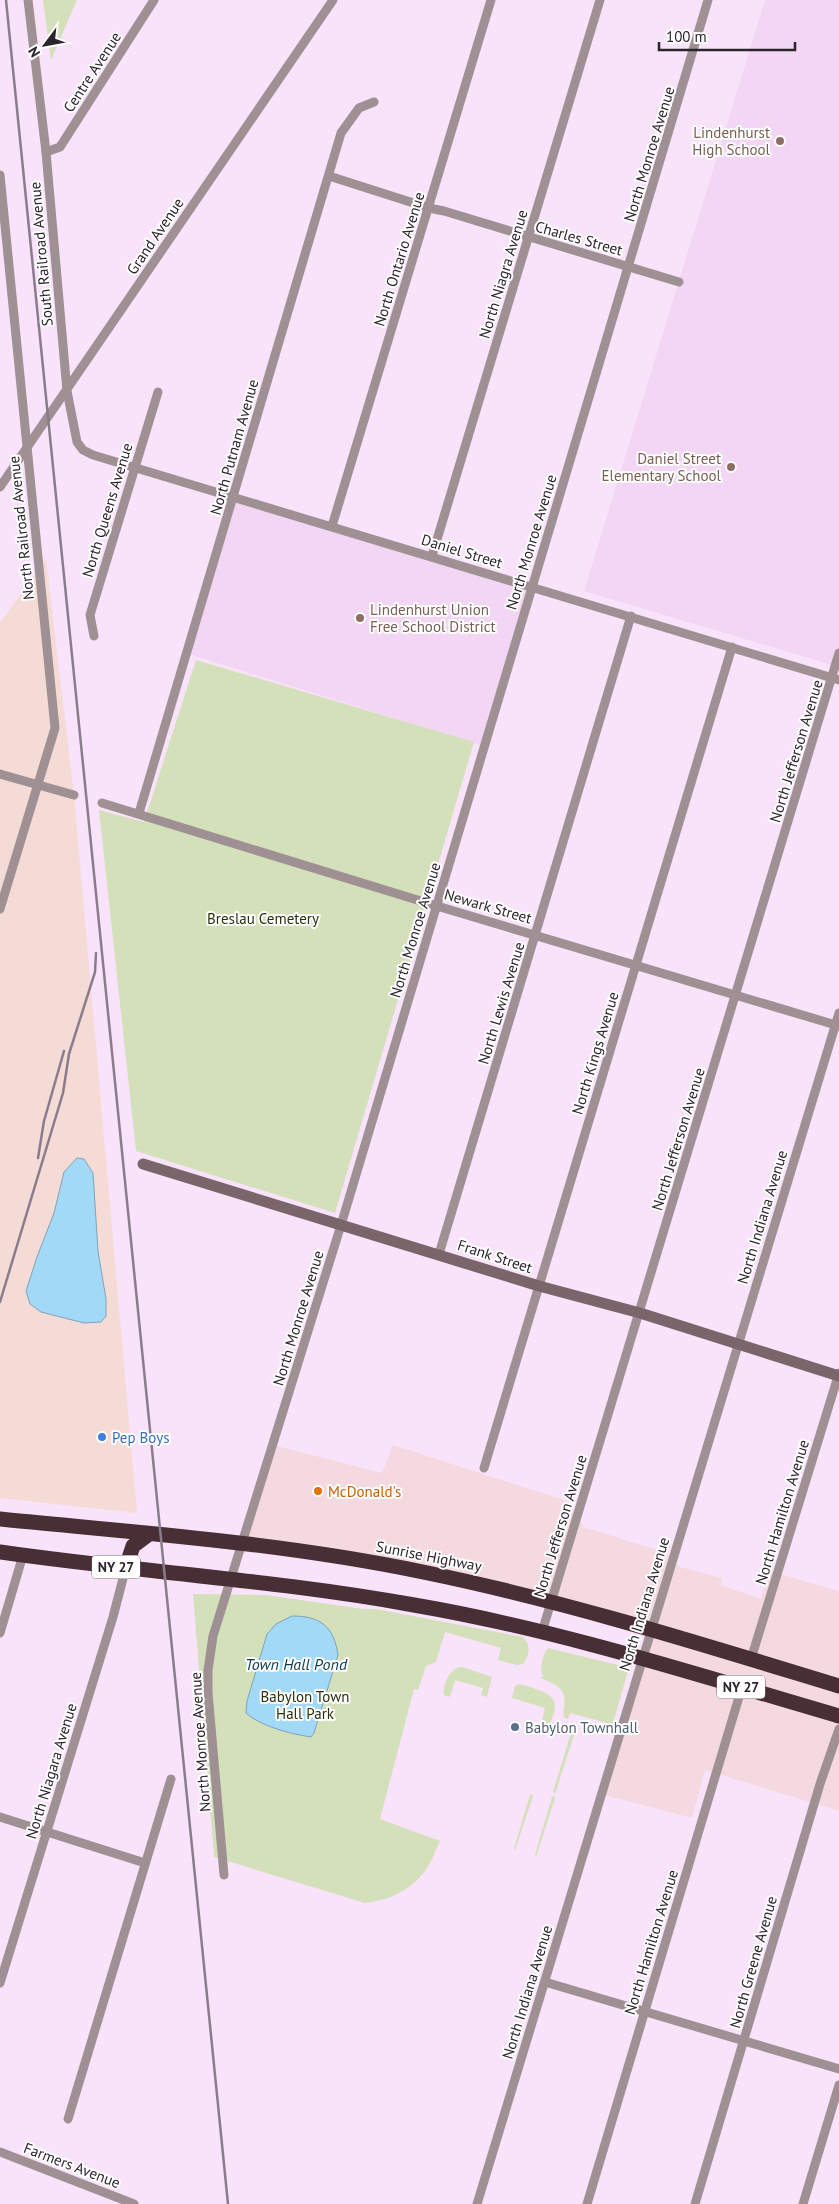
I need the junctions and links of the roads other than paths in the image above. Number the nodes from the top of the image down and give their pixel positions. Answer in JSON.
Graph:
{"nodes":[{"id":1,"x":28,"y":0,"type":"edge"},
{"id":2,"x":154,"y":0,"type":"edge"},
{"id":3,"x":333,"y":0,"type":"edge"},
{"id":4,"x":491,"y":0,"type":"edge"},
{"id":5,"x":600,"y":0,"type":"edge"},
{"id":6,"x":708,"y":0,"type":"edge"},
{"id":7,"x":374,"y":102,"type":"dead end"},
{"id":8,"x":46,"y":152,"type":"junction"},
{"id":9,"x":0,"y":176,"type":"edge"},
{"id":10,"x":329,"y":176,"type":"junction"},
{"id":11,"x":428,"y":208,"type":"junction"},
{"id":12,"x":2,"y":224,"type":"edge"},
{"id":13,"x":529,"y":238,"type":"junction"},
{"id":14,"x":630,"y":266,"type":"junction"},
{"id":15,"x":679,"y":282,"type":"dead end"},
{"id":16,"x":68,"y":391,"type":"junction"},
{"id":17,"x":158,"y":392,"type":"dead end"},
{"id":18,"x":27,"y":446,"type":"junction"},
{"id":19,"x":134,"y":467,"type":"junction"},
{"id":20,"x":0,"y":487,"type":"edge"},
{"id":21,"x":233,"y":497,"type":"junction"},
{"id":22,"x":332,"y":526,"type":"junction"},
{"id":23,"x":432,"y":556,"type":"junction"},
{"id":24,"x":532,"y":587,"type":"junction"},
{"id":25,"x":631,"y":616,"type":"junction"},
{"id":26,"x":94,"y":636,"type":"dead end"},
{"id":27,"x":732,"y":647,"type":"junction"},
{"id":28,"x":839,"y":653,"type":"edge"},
{"id":29,"x":836,"y":679,"type":"edge"},
{"id":30,"x":0,"y":774,"type":"edge"},
{"id":31,"x":37,"y":785,"type":"junction"},
{"id":32,"x":74,"y":795,"type":"dead end"},
{"id":33,"x":102,"y":803,"type":"dead end"},
{"id":34,"x":139,"y":814,"type":"junction"},
{"id":35,"x":436,"y":906,"type":"junction"},
{"id":36,"x":0,"y":909,"type":"edge"},
{"id":37,"x":536,"y":934,"type":"junction"},
{"id":38,"x":636,"y":965,"type":"junction"},
{"id":39,"x":735,"y":995,"type":"junction"},
{"id":40,"x":839,"y":1013,"type":"edge"},
{"id":41,"x":837,"y":1025,"type":"edge"},
{"id":42,"x":143,"y":1164,"type":"dead end"},
{"id":43,"x":341,"y":1225,"type":"junction"},
{"id":44,"x":439,"y":1254,"type":"junction"},
{"id":45,"x":539,"y":1286,"type":"junction"},
{"id":46,"x":640,"y":1313,"type":"junction"},
{"id":47,"x":738,"y":1344,"type":"junction"},
{"id":48,"x":839,"y":1375,"type":"edge"},
{"id":49,"x":484,"y":1468,"type":"dead end"},
{"id":50,"x":0,"y":1519,"type":"edge"},
{"id":51,"x":149,"y":1534,"type":"junction"},
{"id":52,"x":243,"y":1544,"type":"junction"},
{"id":53,"x":0,"y":1552,"type":"edge"},
{"id":54,"x":23,"y":1555,"type":"junction"},
{"id":55,"x":126,"y":1568,"type":"junction"},
{"id":56,"x":232,"y":1579,"type":"junction"},
{"id":57,"x":552,"y":1601,"type":"junction"},
{"id":58,"x":651,"y":1628,"type":"junction"},
{"id":59,"x":542,"y":1632,"type":"junction"},
{"id":60,"x":0,"y":1633,"type":"edge"},
{"id":61,"x":642,"y":1657,"type":"junction"},
{"id":62,"x":751,"y":1659,"type":"junction"},
{"id":63,"x":839,"y":1686,"type":"edge"},
{"id":64,"x":742,"y":1688,"type":"junction"},
{"id":65,"x":839,"y":1716,"type":"edge"},
{"id":66,"x":839,"y":1728,"type":"edge"},
{"id":67,"x":171,"y":1779,"type":"dead end"},
{"id":68,"x":0,"y":1818,"type":"edge"},
{"id":69,"x":47,"y":1832,"type":"junction"},
{"id":70,"x":145,"y":1863,"type":"junction"},
{"id":71,"x":224,"y":1876,"type":"dead end"},
{"id":72,"x":545,"y":1982,"type":"junction"},
{"id":73,"x":0,"y":1983,"type":"edge"},
{"id":74,"x":644,"y":2011,"type":"junction"},
{"id":75,"x":744,"y":2041,"type":"junction"},
{"id":76,"x":839,"y":2069,"type":"edge"},
{"id":77,"x":839,"y":2085,"type":"edge"},
{"id":78,"x":68,"y":2120,"type":"dead end"},
{"id":79,"x":0,"y":2152,"type":"edge"},
{"id":80,"x":134,"y":2204,"type":"edge"},
{"id":81,"x":477,"y":2204,"type":"edge"},
{"id":82,"x":587,"y":2204,"type":"edge"},
{"id":83,"x":695,"y":2204,"type":"edge"},
{"id":84,"x":803,"y":2204,"type":"edge"}],
"edges":[{"from":1,"to":8,"type":"street","name":"South Railroad Avenue"},
{"from":2,"to":8,"type":"street","name":"Centre Avenue"},
{"from":3,"to":16,"type":"street","name":"Grand Avenue"},
{"from":4,"to":11,"type":"street","name":"North Ontario Avenue"},
{"from":5,"to":13,"type":"street","name":"North Niagra Avenue"},
{"from":6,"to":14,"type":"street","name":"North Monroe Avenue"},
{"from":7,"to":10,"type":"street","name":"North Putnam Avenue"},
{"from":8,"to":16,"type":"street","name":"South Railroad Avenue"},
{"from":9,"to":12,"type":"street","name":"North Railroad Avenue"},
{"from":10,"to":11,"type":"street","name":"Charles Street"},
{"from":10,"to":21,"type":"street","name":"North Putnam Avenue"},
{"from":11,"to":13,"type":"street","name":"Charles Street"},
{"from":11,"to":22,"type":"street","name":"North Ontario Avenue"},
{"from":12,"to":18,"type":"street","name":"North Railroad Avenue"},
{"from":13,"to":14,"type":"street","name":"Charles Street"},
{"from":13,"to":23,"type":"street","name":"North Niagra Avenue"},
{"from":14,"to":15,"type":"street","name":"Charles Street"},
{"from":14,"to":24,"type":"street","name":"North Monroe Avenue"},
{"from":16,"to":18,"type":"street","name":"Grand Avenue"},
{"from":16,"to":19,"type":"street","name":"South Railroad Avenue"},
{"from":17,"to":19,"type":"street","name":"North Queens Avenue"},
{"from":18,"to":20,"type":"street","name":"Grand Avenue"},
{"from":18,"to":31,"type":"street","name":"North Railroad Avenue"},
{"from":19,"to":21,"type":"street","name":"Daniel Street"},
{"from":19,"to":26,"type":"street","name":"North Queens Avenue"},
{"from":21,"to":22,"type":"street","name":"Daniel Street"},
{"from":21,"to":34,"type":"street","name":"North Putnam Avenue"},
{"from":22,"to":23,"type":"street","name":"Daniel Street"},
{"from":23,"to":24,"type":"street","name":"Daniel Street"},
{"from":24,"to":25,"type":"street","name":"Daniel Street"},
{"from":24,"to":35,"type":"street","name":"North Monroe Avenue"},
{"from":25,"to":27,"type":"street","name":"Daniel Street"},
{"from":25,"to":37,"type":"street","name":"North Lewis Avenue"},
{"from":27,"to":29,"type":"street","name":"Daniel Street"},
{"from":27,"to":38,"type":"street","name":"North Kings Avenue"},
{"from":28,"to":29,"type":"street","name":"North Jefferson Avenue"},
{"from":29,"to":39,"type":"street","name":"North Jefferson Avenue"},
{"from":30,"to":31,"type":"street"},
{"from":31,"to":32,"type":"street"},
{"from":31,"to":36,"type":"street"},
{"from":33,"to":34,"type":"street","name":"Newark Street"},
{"from":34,"to":35,"type":"street","name":"Newark Street"},
{"from":35,"to":37,"type":"street","name":"Newark Street"},
{"from":35,"to":43,"type":"street","name":"North Monroe Avenue"},
{"from":37,"to":38,"type":"street","name":"Newark Street"},
{"from":37,"to":44,"type":"street","name":"North Lewis Avenue"},
{"from":38,"to":39,"type":"street","name":"Newark Street"},
{"from":38,"to":45,"type":"street","name":"North Kings Avenue"},
{"from":39,"to":41,"type":"street","name":"Newark Street"},
{"from":39,"to":46,"type":"street","name":"North Jefferson Avenue"},
{"from":40,"to":41,"type":"street","name":"North Indiana Avenue"},
{"from":41,"to":47,"type":"street","name":"North Indiana Avenue"},
{"from":42,"to":43,"type":"street","name":"Frank Street"},
{"from":43,"to":44,"type":"street","name":"Frank Street"},
{"from":43,"to":52,"type":"street","name":"North Monroe Avenue"},
{"from":44,"to":45,"type":"street","name":"Frank Street"},
{"from":45,"to":46,"type":"street","name":"Frank Street"},
{"from":45,"to":49,"type":"street","name":"North Kings Avenue"},
{"from":46,"to":47,"type":"street","name":"Frank Street"},
{"from":46,"to":57,"type":"street","name":"North Jefferson Avenue"},
{"from":47,"to":48,"type":"street","name":"Frank Street"},
{"from":47,"to":58,"type":"street","name":"North Indiana Avenue"},
{"from":48,"to":62,"type":"street","name":"North Hamilton Avenue"},
{"from":50,"to":51,"type":"highway","name":"Sunrise Highway","number":"NY 27"},
{"from":51,"to":52,"type":"highway","name":"Sunrise Highway","number":"NY 27"},
{"from":51,"to":55,"type":"highway"},
{"from":52,"to":56,"type":"street","name":"North Monroe Avenue"},
{"from":52,"to":57,"type":"highway","name":"Sunrise Highway","number":"NY 27"},
{"from":53,"to":54,"type":"highway","number":"NY 27"},
{"from":54,"to":55,"type":"highway","number":"NY 27"},
{"from":54,"to":60,"type":"street"},
{"from":55,"to":56,"type":"highway","number":"NY 27"},
{"from":55,"to":69,"type":"street","name":"North Niagara Avenue"},
{"from":56,"to":59,"type":"highway","number":"NY 27"},
{"from":56,"to":71,"type":"street","name":"North Monroe Avenue"},
{"from":57,"to":58,"type":"highway","name":"Sunrise Highway","number":"NY 27"},
{"from":57,"to":59,"type":"street","name":"North Jefferson Avenue"},
{"from":58,"to":61,"type":"street","name":"North Indiana Avenue"},
{"from":58,"to":62,"type":"highway","name":"Sunrise Highway","number":"NY 27"},
{"from":59,"to":61,"type":"highway","number":"NY 27"},
{"from":61,"to":64,"type":"highway","number":"NY 27"},
{"from":61,"to":72,"type":"street","name":"North Indiana Avenue"},
{"from":62,"to":63,"type":"highway","name":"Sunrise Highway","number":"NY 27"},
{"from":64,"to":65,"type":"highway","number":"NY 27"},
{"from":64,"to":74,"type":"street","name":"North Hamilton Avenue"},
{"from":66,"to":75,"type":"street","name":"North Greene Avenue"},
{"from":67,"to":70,"type":"street","name":"North Monroe Avenue"},
{"from":68,"to":69,"type":"street"},
{"from":69,"to":70,"type":"street"},
{"from":69,"to":73,"type":"street","name":"North Niagara Avenue"},
{"from":70,"to":78,"type":"street","name":"North Monroe Avenue"},
{"from":72,"to":74,"type":"street"},
{"from":72,"to":81,"type":"street","name":"North Indiana Avenue"},
{"from":74,"to":75,"type":"street"},
{"from":74,"to":82,"type":"street","name":"North Hamilton Avenue"},
{"from":75,"to":76,"type":"street"},
{"from":75,"to":83,"type":"street","name":"North Greene Avenue"},
{"from":77,"to":84,"type":"street"},
{"from":79,"to":80,"type":"street","name":"Farmers Avenue"}]}
